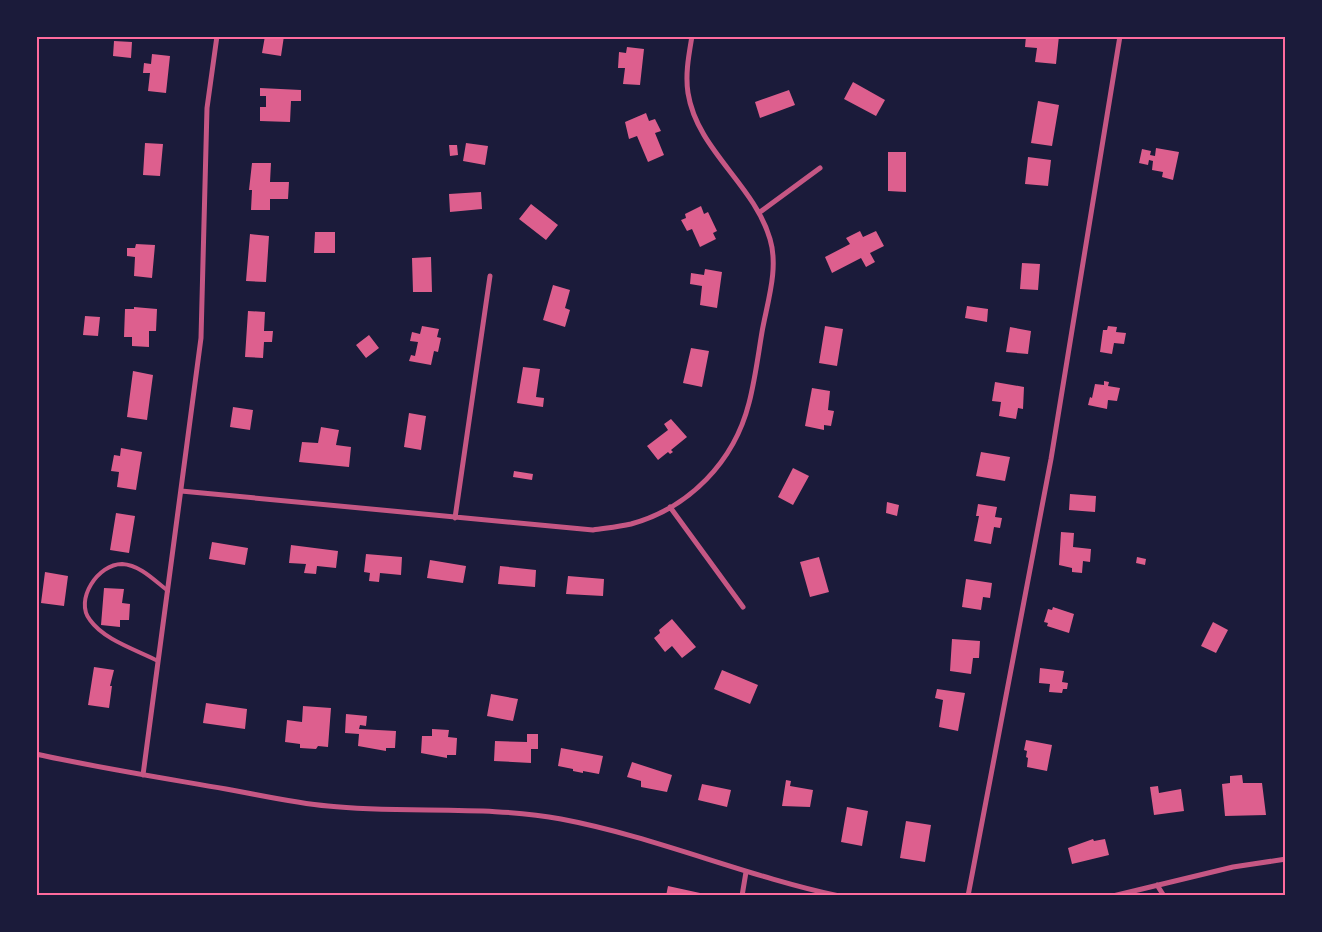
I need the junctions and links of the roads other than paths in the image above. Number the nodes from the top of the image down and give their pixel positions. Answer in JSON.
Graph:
{"nodes":[{"id":1,"x":217,"y":36,"type":"edge"},
{"id":2,"x":692,"y":36,"type":"edge"},
{"id":3,"x":1120,"y":36,"type":"edge"},
{"id":4,"x":820,"y":168,"type":"dead end"},
{"id":5,"x":760,"y":212,"type":"junction"},
{"id":6,"x":490,"y":276,"type":"dead end"},
{"id":7,"x":181,"y":491,"type":"junction"},
{"id":8,"x":670,"y":507,"type":"junction"},
{"id":9,"x":455,"y":518,"type":"junction"},
{"id":10,"x":168,"y":591,"type":"junction"},
{"id":11,"x":743,"y":607,"type":"dead end"},
{"id":12,"x":158,"y":662,"type":"junction"},
{"id":13,"x":36,"y":754,"type":"edge"},
{"id":14,"x":142,"y":775,"type":"junction"},
{"id":15,"x":1286,"y":859,"type":"edge"},
{"id":16,"x":746,"y":872,"type":"junction"},
{"id":17,"x":1157,"y":885,"type":"junction"},
{"id":18,"x":742,"y":896,"type":"edge"},
{"id":19,"x":839,"y":896,"type":"edge"},
{"id":20,"x":968,"y":896,"type":"edge"},
{"id":21,"x":1113,"y":896,"type":"edge"},
{"id":22,"x":1164,"y":896,"type":"edge"}],
"edges":[{"from":1,"to":7,"type":"street"},
{"from":2,"to":5,"type":"street"},
{"from":3,"to":20,"type":"street"},
{"from":4,"to":5,"type":"street"},
{"from":5,"to":8,"type":"street"},
{"from":6,"to":9,"type":"street"},
{"from":7,"to":9,"type":"street"},
{"from":7,"to":10,"type":"street"},
{"from":8,"to":9,"type":"street"},
{"from":8,"to":11,"type":"street"},
{"from":10,"to":12,"type":"street"},
{"from":10,"to":12,"type":"lane"},
{"from":12,"to":14,"type":"street"},
{"from":13,"to":14,"type":"street"},
{"from":14,"to":16,"type":"street"},
{"from":15,"to":17,"type":"street"},
{"from":16,"to":18,"type":"street"},
{"from":16,"to":19,"type":"street"},
{"from":17,"to":21,"type":"street"},
{"from":17,"to":22,"type":"street"}]}
